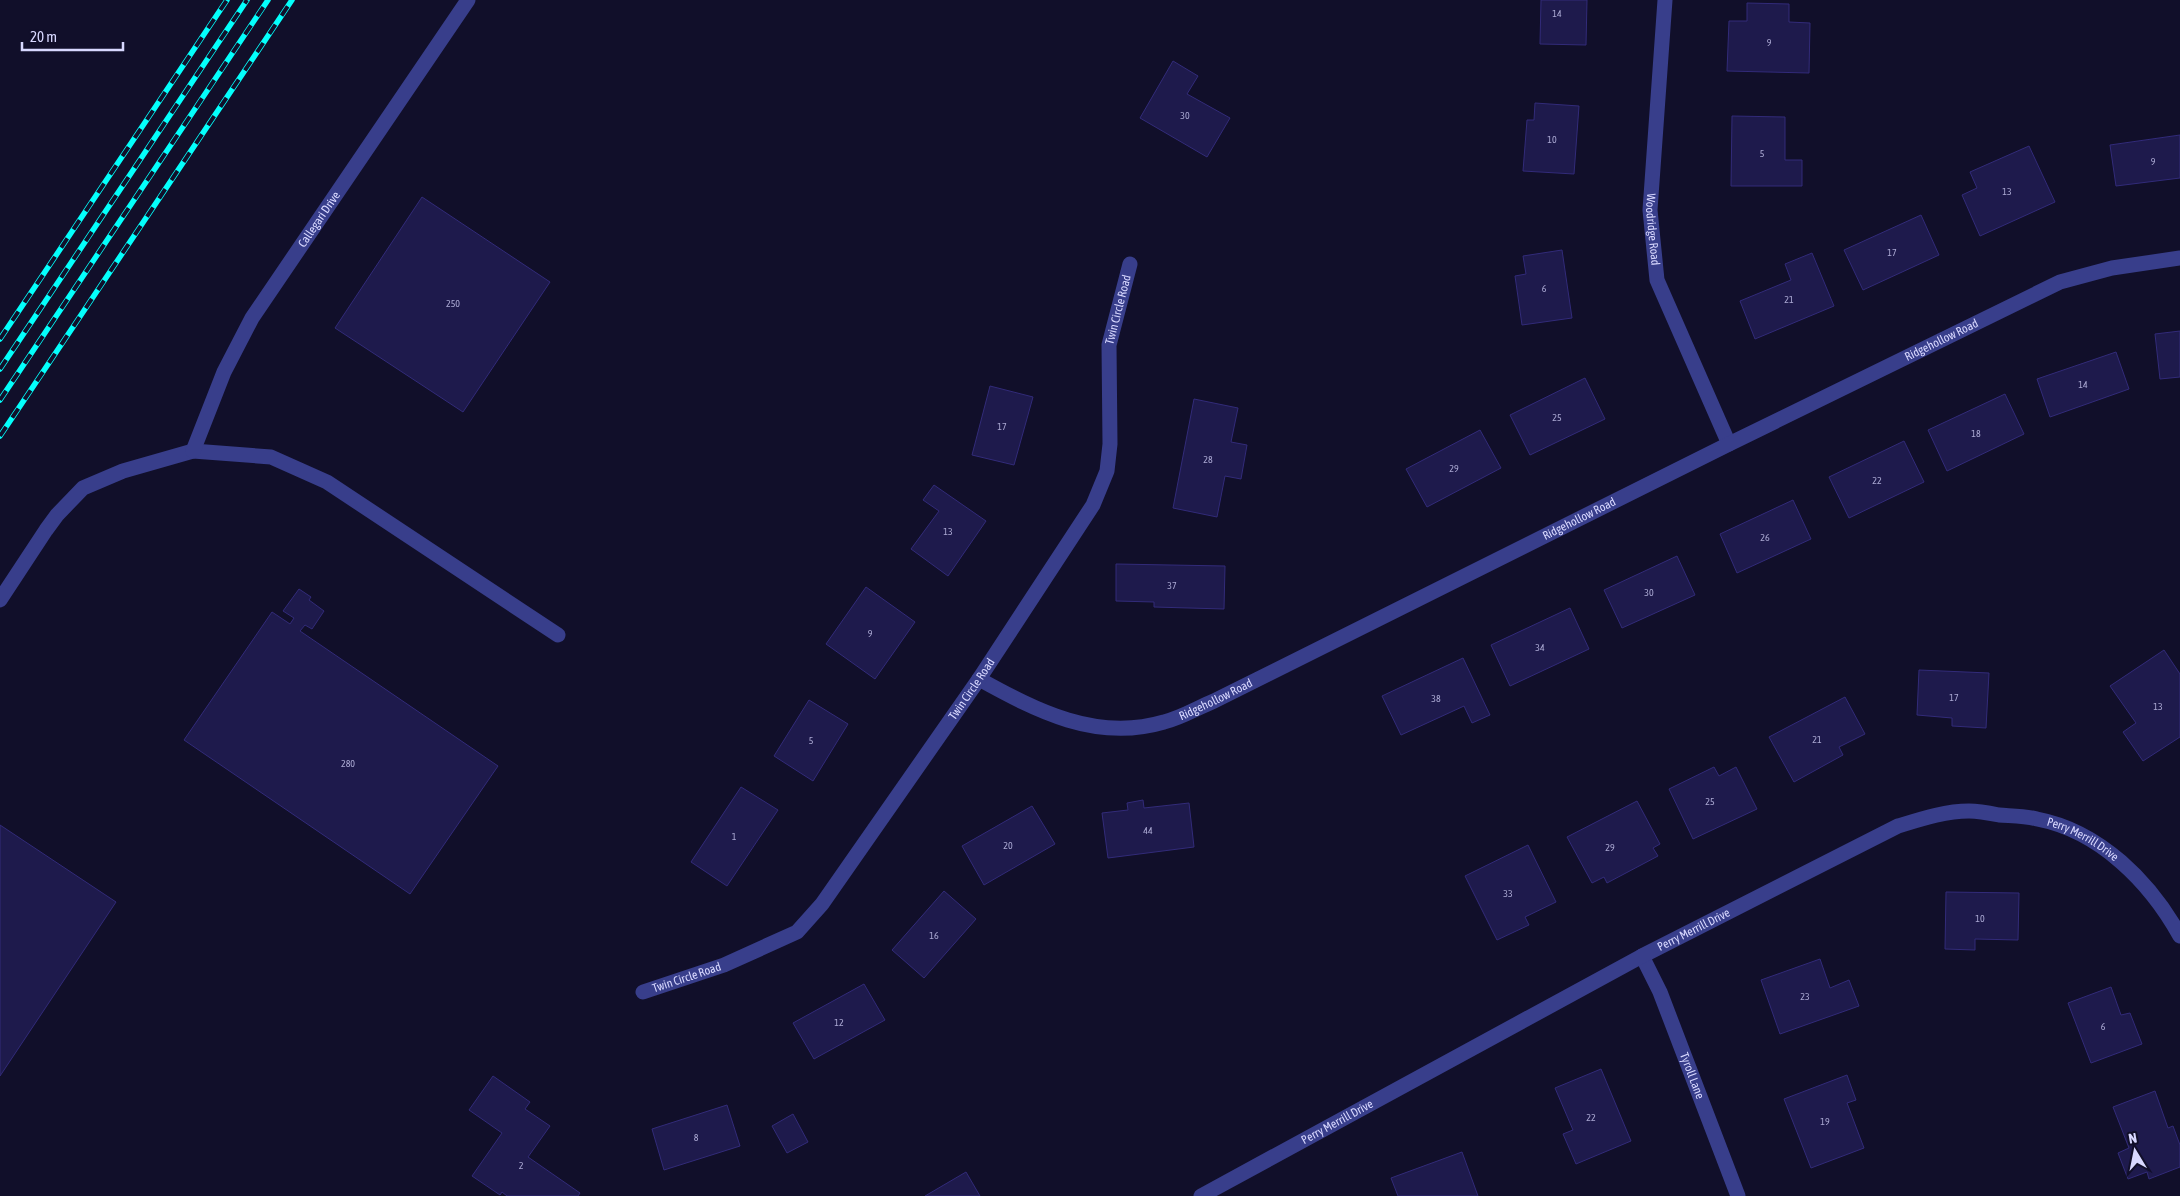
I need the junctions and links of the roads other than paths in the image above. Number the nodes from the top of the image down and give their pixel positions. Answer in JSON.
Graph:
{"nodes":[{"id":1,"x":468,"y":0,"type":"edge"},
{"id":2,"x":1665,"y":0,"type":"edge"},
{"id":3,"x":2180,"y":258,"type":"edge"},
{"id":4,"x":1130,"y":264,"type":"dead end"},
{"id":5,"x":1729,"y":444,"type":"junction"},
{"id":6,"x":193,"y":451,"type":"junction"},
{"id":7,"x":0,"y":600,"type":"edge"},
{"id":8,"x":558,"y":635,"type":"dead end"},
{"id":9,"x":978,"y":679,"type":"junction"},
{"id":10,"x":2180,"y":936,"type":"edge"},
{"id":11,"x":1642,"y":956,"type":"junction"},
{"id":12,"x":642,"y":992,"type":"dead end"},
{"id":13,"x":1200,"y":1196,"type":"edge"},
{"id":14,"x":1738,"y":1196,"type":"edge"}],
"edges":[{"from":1,"to":6,"type":"street","name":"Callegari Drive"},
{"from":2,"to":5,"type":"street","name":"Woodridge Road"},
{"from":3,"to":5,"type":"street","name":"Ridgehollow Road"},
{"from":4,"to":9,"type":"street","name":"Twin Circle Road"},
{"from":5,"to":9,"type":"street","name":"Ridgehollow Road"},
{"from":6,"to":7,"type":"street"},
{"from":6,"to":8,"type":"street"},
{"from":9,"to":12,"type":"street","name":"Twin Circle Road"},
{"from":10,"to":11,"type":"street","name":"Perry Merrill Drive"},
{"from":11,"to":13,"type":"street","name":"Perry Merrill Drive"},
{"from":11,"to":14,"type":"street","name":"Tyroll Lane"}]}
